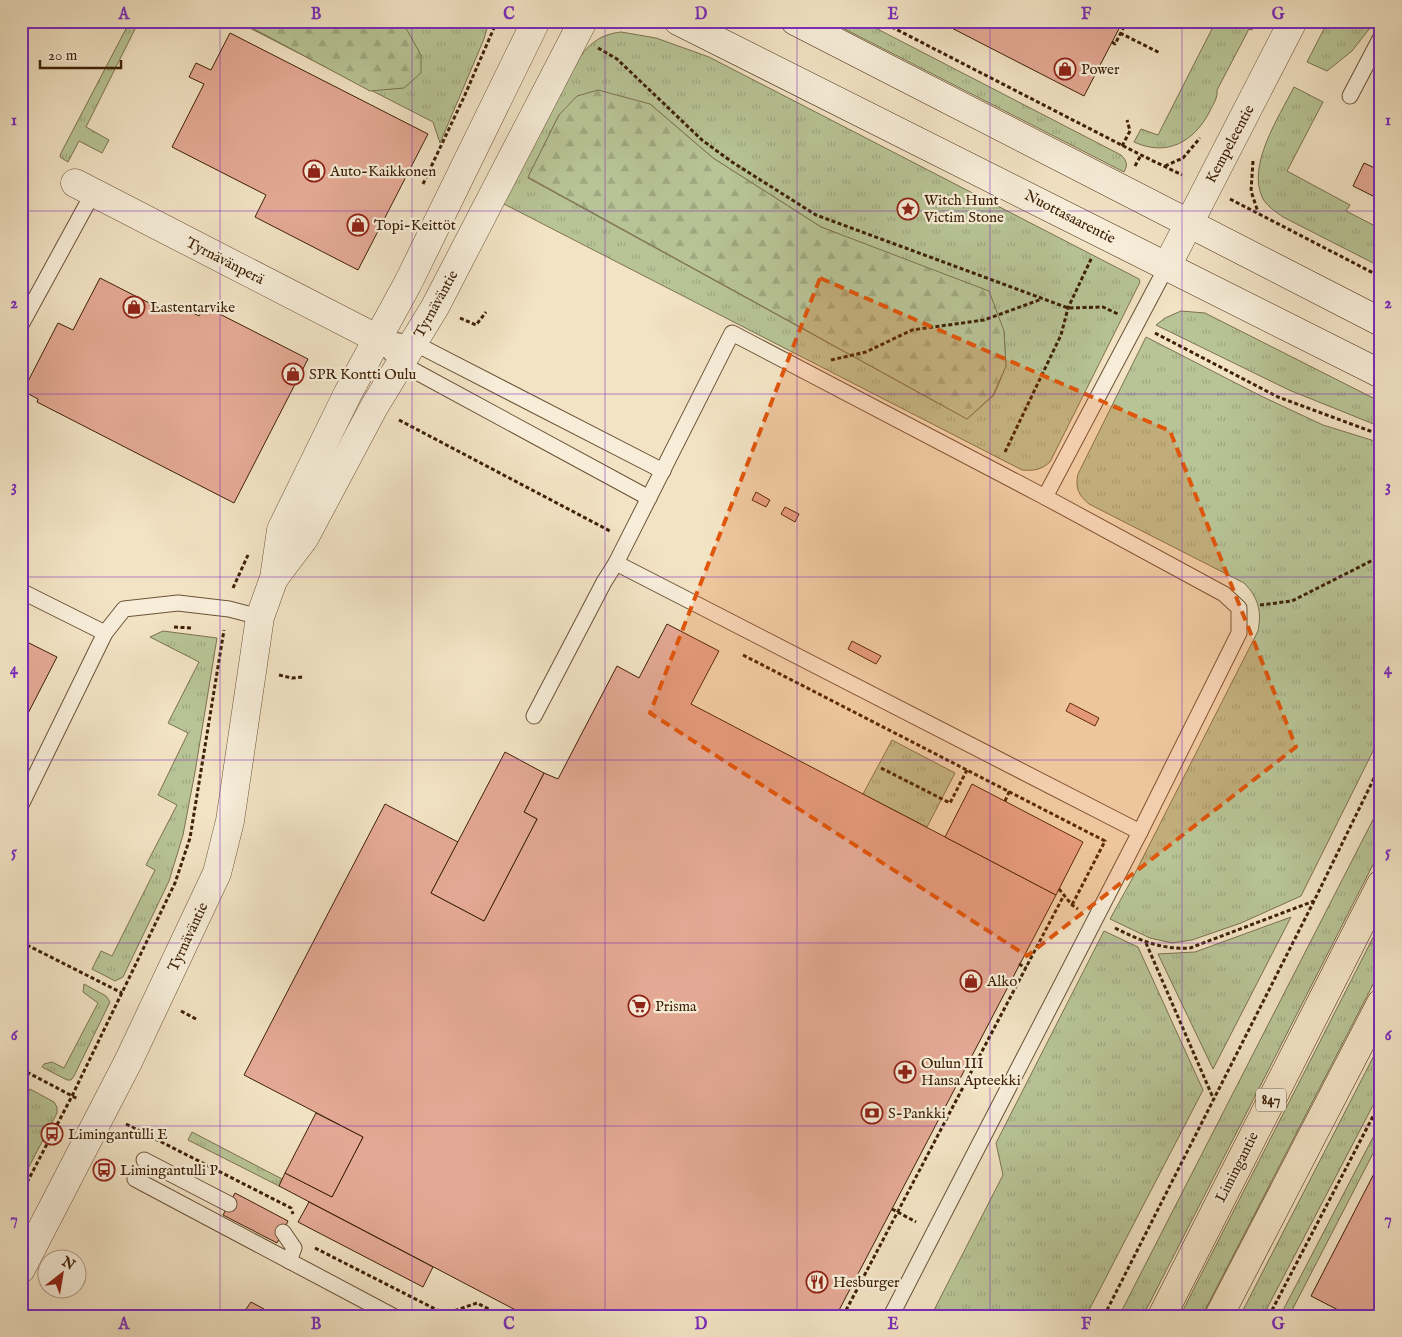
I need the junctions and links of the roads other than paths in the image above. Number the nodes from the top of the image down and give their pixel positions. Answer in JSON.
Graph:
{"nodes":[{"id":1,"x":536,"y":21,"type":"edge"},
{"id":2,"x":678,"y":21,"type":"edge"},
{"id":3,"x":795,"y":21,"type":"edge"},
{"id":4,"x":1293,"y":21,"type":"edge"},
{"id":5,"x":579,"y":28,"type":"edge"},
{"id":6,"x":1381,"y":37,"type":"edge"},
{"id":7,"x":1350,"y":96,"type":"dead end"},
{"id":8,"x":84,"y":188,"type":"joint"},
{"id":9,"x":1189,"y":224,"type":"junction"},
{"id":10,"x":1167,"y":266,"type":"junction"},
{"id":11,"x":1381,"y":322,"type":"edge"},
{"id":12,"x":21,"y":325,"type":"edge"},
{"id":13,"x":376,"y":338,"type":"junction"},
{"id":14,"x":407,"y":353,"type":"junction"},
{"id":15,"x":1381,"y":374,"type":"edge"},
{"id":16,"x":663,"y":471,"type":"junction"},
{"id":17,"x":1045,"y":497,"type":"junction"},
{"id":18,"x":649,"y":498,"type":"junction"},
{"id":19,"x":616,"y":563,"type":"junction"},
{"id":20,"x":274,"y":578,"type":"junction"},
{"id":21,"x":21,"y":591,"type":"edge"},
{"id":22,"x":260,"y":617,"type":"junction"},
{"id":23,"x":105,"y":634,"type":"junction"},
{"id":24,"x":534,"y":716,"type":"dead end"},
{"id":25,"x":21,"y":805,"type":"edge"},
{"id":26,"x":1140,"y":832,"type":"junction"},
{"id":27,"x":1381,"y":884,"type":"edge"},
{"id":28,"x":1381,"y":1003,"type":"edge"},
{"id":29,"x":144,"y":1160,"type":"dead end"},
{"id":30,"x":135,"y":1179,"type":"dead end"},
{"id":31,"x":229,"y":1204,"type":"dead end"},
{"id":32,"x":282,"y":1232,"type":"dead end"},
{"id":33,"x":289,"y":1261,"type":"junction"},
{"id":34,"x":21,"y":1270,"type":"edge"},
{"id":35,"x":393,"y":1316,"type":"edge"},
{"id":36,"x":892,"y":1316,"type":"edge"},
{"id":37,"x":1162,"y":1316,"type":"edge"},
{"id":38,"x":1219,"y":1316,"type":"edge"}],
"edges":[{"from":1,"to":13,"type":"street","name":"Tyrnäväntie"},
{"from":2,"to":10,"type":"street","name":"Nuottasaarentie"},
{"from":3,"to":9,"type":"street"},
{"from":4,"to":9,"type":"street","name":"Kempeleentie"},
{"from":5,"to":14,"type":"street","name":"Tyrnäväntie"},
{"from":6,"to":7,"type":"lane"},
{"from":8,"to":12,"type":"lane"},
{"from":8,"to":13,"type":"street","name":"Tyrnävänperä"},
{"from":9,"to":10,"type":"street","name":"Kempeleentie"},
{"from":9,"to":11,"type":"street"},
{"from":10,"to":15,"type":"street","name":"Nuottasaarentie"},
{"from":10,"to":17,"type":"lane"},
{"from":13,"to":14,"type":"lane"},
{"from":13,"to":14,"type":"lane"},
{"from":13,"to":20,"type":"street","name":"Tyrnäväntie"},
{"from":14,"to":16,"type":"lane"},
{"from":14,"to":18,"type":"lane"},
{"from":14,"to":20,"type":"street","name":"Tyrnäväntie"},
{"from":16,"to":17,"type":"lane"},
{"from":16,"to":18,"type":"lane"},
{"from":17,"to":26,"type":"lane"},
{"from":18,"to":19,"type":"lane"},
{"from":19,"to":24,"type":"lane"},
{"from":19,"to":26,"type":"lane"},
{"from":20,"to":22,"type":"street","name":"Tyrnäväntie"},
{"from":21,"to":23,"type":"lane"},
{"from":22,"to":23,"type":"lane"},
{"from":22,"to":34,"type":"street","name":"Tyrnäväntie"},
{"from":23,"to":25,"type":"lane"},
{"from":26,"to":36,"type":"lane"},
{"from":27,"to":37,"type":"main road","name":"Limingantie","number":"847"},
{"from":28,"to":38,"type":"main road"},
{"from":29,"to":31,"type":"lane"},
{"from":30,"to":33,"type":"lane"},
{"from":32,"to":33,"type":"lane"},
{"from":33,"to":35,"type":"lane"}]}
